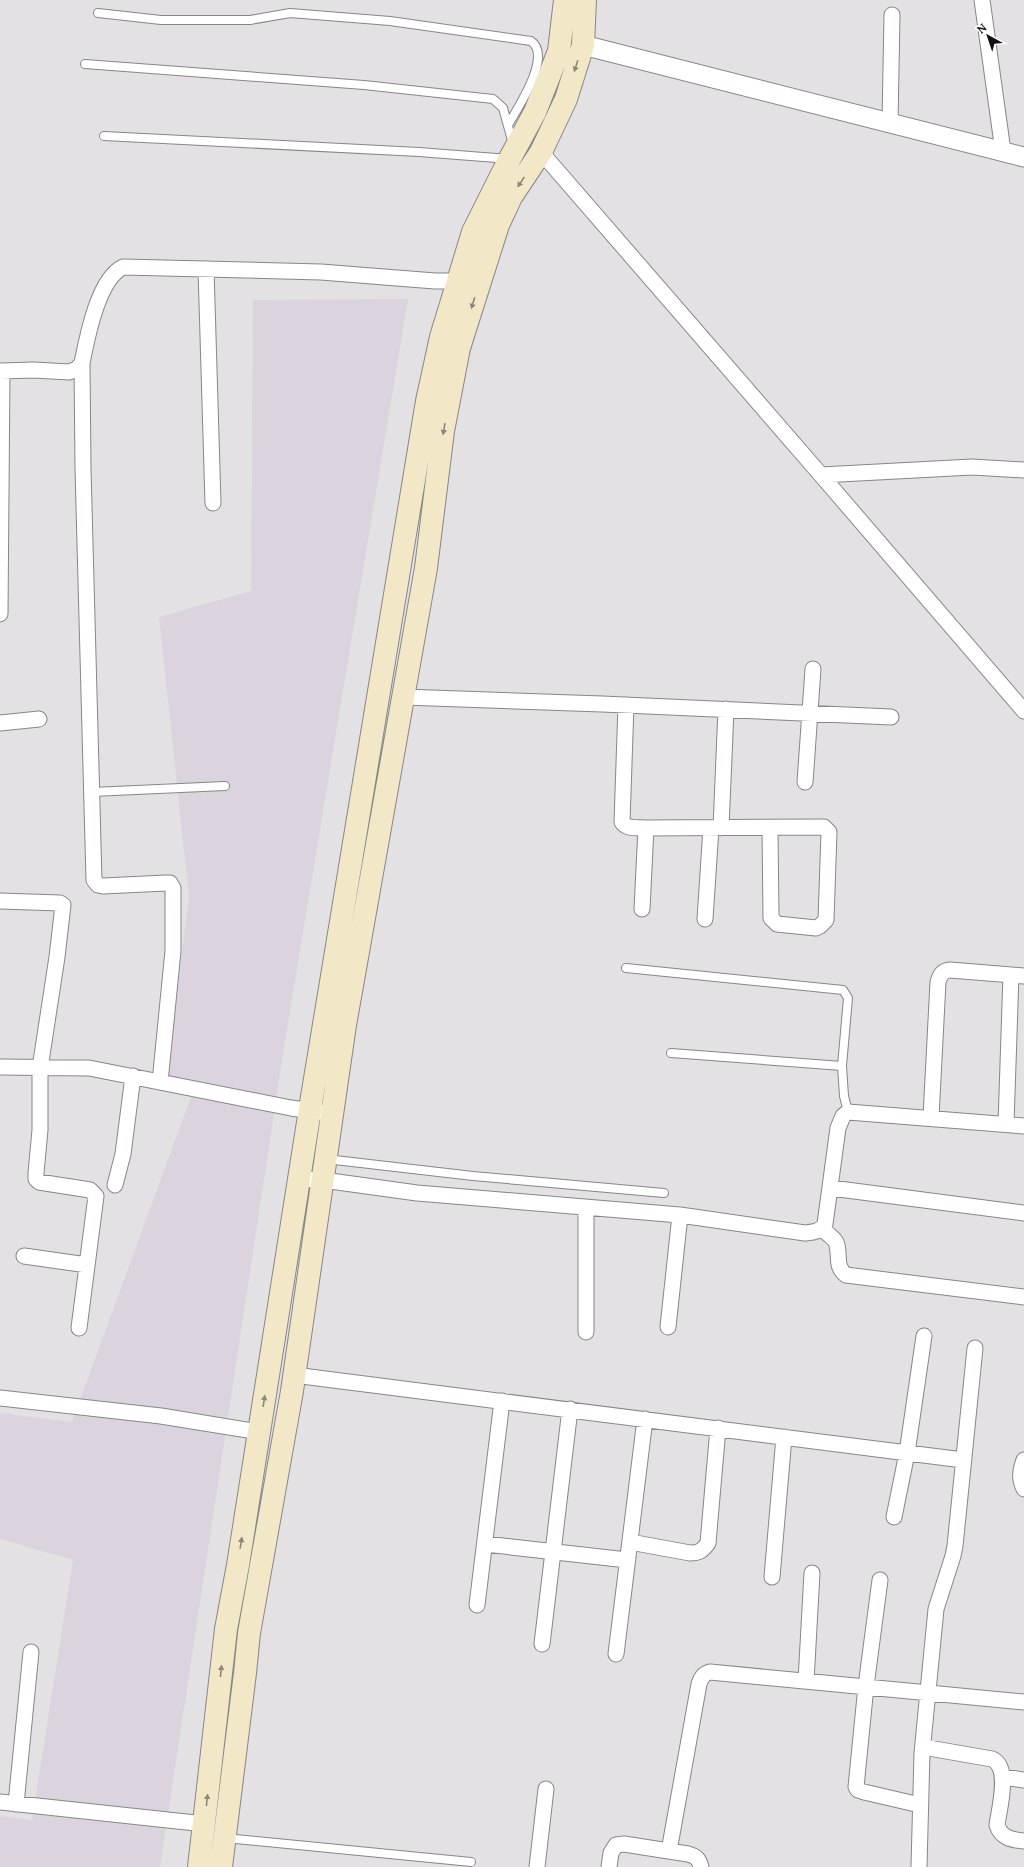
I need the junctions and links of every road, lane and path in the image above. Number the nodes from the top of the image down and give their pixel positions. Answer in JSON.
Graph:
{"nodes":[{"id":1,"x":565,"y":0,"type":"edge"},
{"id":2,"x":585,"y":0,"type":"edge"},
{"id":3,"x":982,"y":0,"type":"edge"},
{"id":4,"x":98,"y":14,"type":"dead end"},
{"id":5,"x":892,"y":15,"type":"dead end"},
{"id":6,"x":583,"y":45,"type":"junction"},
{"id":7,"x":85,"y":64,"type":"dead end"},
{"id":8,"x":533,"y":116,"type":"junction"},
{"id":9,"x":890,"y":123,"type":"junction"},
{"id":10,"x":508,"y":125,"type":"junction"},
{"id":11,"x":554,"y":125,"type":"junction"},
{"id":12,"x":104,"y":136,"type":"dead end"},
{"id":13,"x":1003,"y":151,"type":"junction"},
{"id":14,"x":541,"y":152,"type":"junction"},
{"id":15,"x":512,"y":155,"type":"junction"},
{"id":16,"x":1024,"y":157,"type":"edge"},
{"id":17,"x":206,"y":269,"type":"junction"},
{"id":18,"x":458,"y":281,"type":"junction"},
{"id":19,"x":82,"y":363,"type":"junction"},
{"id":20,"x":1,"y":371,"type":"edge"},
{"id":21,"x":1024,"y":470,"type":"edge"},
{"id":22,"x":821,"y":475,"type":"junction"},
{"id":23,"x":213,"y":503,"type":"dead end"},
{"id":24,"x":0,"y":614,"type":"edge"},
{"id":25,"x":389,"y":624,"type":"junction"},
{"id":26,"x":415,"y":628,"type":"junction"},
{"id":27,"x":813,"y":669,"type":"dead end"},
{"id":28,"x":403,"y":697,"type":"junction"},
{"id":29,"x":626,"y":705,"type":"junction"},
{"id":30,"x":726,"y":710,"type":"junction"},
{"id":31,"x":1024,"y":711,"type":"edge"},
{"id":32,"x":811,"y":714,"type":"junction"},
{"id":33,"x":891,"y":717,"type":"dead end"},
{"id":34,"x":38,"y":719,"type":"dead end"},
{"id":35,"x":0,"y":723,"type":"edge"},
{"id":36,"x":805,"y":782,"type":"dead end"},
{"id":37,"x":226,"y":786,"type":"dead end"},
{"id":38,"x":92,"y":792,"type":"junction"},
{"id":39,"x":646,"y":828,"type":"junction"},
{"id":40,"x":716,"y":828,"type":"junction"},
{"id":41,"x":770,"y":828,"type":"junction"},
{"id":42,"x":0,"y":901,"type":"edge"},
{"id":43,"x":642,"y":909,"type":"dead end"},
{"id":44,"x":705,"y":919,"type":"dead end"},
{"id":45,"x":626,"y":968,"type":"dead end"},
{"id":46,"x":1018,"y":976,"type":"edge"},
{"id":47,"x":671,"y":1053,"type":"dead end"},
{"id":48,"x":842,"y":1066,"type":"junction"},
{"id":49,"x":0,"y":1067,"type":"edge"},
{"id":50,"x":40,"y":1068,"type":"junction"},
{"id":51,"x":133,"y":1076,"type":"junction"},
{"id":52,"x":160,"y":1082,"type":"junction"},
{"id":53,"x":310,"y":1110,"type":"junction"},
{"id":54,"x":848,"y":1112,"type":"junction"},
{"id":55,"x":332,"y":1114,"type":"junction"},
{"id":56,"x":931,"y":1117,"type":"junction"},
{"id":57,"x":1006,"y":1124,"type":"junction"},
{"id":58,"x":1024,"y":1126,"type":"edge"},
{"id":59,"x":326,"y":1159,"type":"junction"},
{"id":60,"x":299,"y":1179,"type":"junction"},
{"id":61,"x":323,"y":1180,"type":"junction"},
{"id":62,"x":115,"y":1185,"type":"dead end"},
{"id":63,"x":831,"y":1188,"type":"junction"},
{"id":64,"x":664,"y":1193,"type":"dead end"},
{"id":65,"x":586,"y":1208,"type":"junction"},
{"id":66,"x":1024,"y":1213,"type":"edge"},
{"id":67,"x":680,"y":1215,"type":"junction"},
{"id":68,"x":822,"y":1229,"type":"junction"},
{"id":69,"x":24,"y":1256,"type":"dead end"},
{"id":70,"x":87,"y":1265,"type":"junction"},
{"id":71,"x":1024,"y":1297,"type":"edge"},
{"id":72,"x":668,"y":1327,"type":"dead end"},
{"id":73,"x":79,"y":1328,"type":"dead end"},
{"id":74,"x":586,"y":1332,"type":"dead end"},
{"id":75,"x":924,"y":1336,"type":"dead end"},
{"id":76,"x":975,"y":1348,"type":"dead end"},
{"id":77,"x":294,"y":1375,"type":"junction"},
{"id":78,"x":0,"y":1398,"type":"edge"},
{"id":79,"x":502,"y":1401,"type":"junction"},
{"id":80,"x":570,"y":1409,"type":"junction"},
{"id":81,"x":645,"y":1419,"type":"junction"},
{"id":82,"x":718,"y":1428,"type":"junction"},
{"id":83,"x":259,"y":1432,"type":"junction"},
{"id":84,"x":784,"y":1437,"type":"junction"},
{"id":85,"x":907,"y":1453,"type":"junction"},
{"id":86,"x":963,"y":1460,"type":"junction"},
{"id":87,"x":1024,"y":1460,"type":"edge"},
{"id":88,"x":1024,"y":1489,"type":"edge"},
{"id":89,"x":894,"y":1517,"type":"dead end"},
{"id":90,"x":630,"y":1542,"type":"junction"},
{"id":91,"x":485,"y":1544,"type":"junction"},
{"id":92,"x":552,"y":1552,"type":"junction"},
{"id":93,"x":627,"y":1560,"type":"junction"},
{"id":94,"x":812,"y":1573,"type":"dead end"},
{"id":95,"x":772,"y":1577,"type":"dead end"},
{"id":96,"x":880,"y":1580,"type":"dead end"},
{"id":97,"x":477,"y":1605,"type":"dead end"},
{"id":98,"x":226,"y":1629,"type":"junction"},
{"id":99,"x":249,"y":1632,"type":"junction"},
{"id":100,"x":542,"y":1644,"type":"dead end"},
{"id":101,"x":31,"y":1652,"type":"dead end"},
{"id":102,"x":616,"y":1654,"type":"dead end"},
{"id":103,"x":806,"y":1681,"type":"junction"},
{"id":104,"x":866,"y":1686,"type":"junction"},
{"id":105,"x":929,"y":1692,"type":"junction"},
{"id":106,"x":1024,"y":1702,"type":"edge"},
{"id":107,"x":923,"y":1747,"type":"junction"},
{"id":108,"x":1003,"y":1777,"type":"junction"},
{"id":109,"x":1024,"y":1780,"type":"edge"},
{"id":110,"x":546,"y":1789,"type":"dead end"},
{"id":111,"x":0,"y":1802,"type":"edge"},
{"id":112,"x":16,"y":1804,"type":"junction"},
{"id":113,"x":920,"y":1805,"type":"junction"},
{"id":114,"x":205,"y":1824,"type":"junction"},
{"id":115,"x":224,"y":1838,"type":"junction"},
{"id":116,"x":1024,"y":1841,"type":"edge"},
{"id":117,"x":669,"y":1851,"type":"junction"},
{"id":118,"x":470,"y":1862,"type":"dead end"},
{"id":119,"x":199,"y":1867,"type":"edge"},
{"id":120,"x":221,"y":1867,"type":"edge"},
{"id":121,"x":537,"y":1867,"type":"edge"},
{"id":122,"x":609,"y":1867,"type":"edge"},
{"id":123,"x":702,"y":1867,"type":"edge"},
{"id":124,"x":919,"y":1867,"type":"edge"}],
"edges":[{"from":1,"to":8,"type":"main road"},
{"from":2,"to":6,"type":"main road"},
{"from":3,"to":13,"type":"street"},
{"from":4,"to":10,"type":"lane"},
{"from":5,"to":9,"type":"street"},
{"from":6,"to":9,"type":"street"},
{"from":6,"to":11,"type":"main road","one_way":true},
{"from":7,"to":10,"type":"lane"},
{"from":8,"to":11,"type":"street"},
{"from":8,"to":15,"type":"main road"},
{"from":9,"to":13,"type":"street"},
{"from":10,"to":15,"type":"lane"},
{"from":11,"to":14,"type":"main road"},
{"from":12,"to":15,"type":"lane"},
{"from":13,"to":16,"type":"street"},
{"from":14,"to":22,"type":"street"},
{"from":14,"to":26,"type":"main road","one_way":true},
{"from":15,"to":18,"type":"main road"},
{"from":17,"to":18,"type":"street"},
{"from":17,"to":19,"type":"street"},
{"from":17,"to":23,"type":"street"},
{"from":18,"to":25,"type":"main road"},
{"from":19,"to":20,"type":"street"},
{"from":19,"to":38,"type":"street"},
{"from":20,"to":24,"type":"street"},
{"from":21,"to":22,"type":"street"},
{"from":22,"to":31,"type":"street"},
{"from":25,"to":26,"type":"street"},
{"from":25,"to":53,"type":"main road"},
{"from":26,"to":28,"type":"main road"},
{"from":27,"to":32,"type":"street"},
{"from":28,"to":29,"type":"street"},
{"from":28,"to":55,"type":"main road"},
{"from":29,"to":30,"type":"street"},
{"from":29,"to":39,"type":"street"},
{"from":30,"to":32,"type":"street"},
{"from":30,"to":40,"type":"street"},
{"from":32,"to":33,"type":"street"},
{"from":32,"to":36,"type":"street"},
{"from":34,"to":35,"type":"street"},
{"from":37,"to":38,"type":"lane"},
{"from":38,"to":52,"type":"street"},
{"from":39,"to":40,"type":"street"},
{"from":39,"to":43,"type":"street"},
{"from":40,"to":41,"type":"street"},
{"from":40,"to":44,"type":"street"},
{"from":41,"to":41,"type":"street"},
{"from":42,"to":50,"type":"street"},
{"from":45,"to":48,"type":"lane"},
{"from":46,"to":56,"type":"street"},
{"from":46,"to":57,"type":"street"},
{"from":47,"to":48,"type":"lane"},
{"from":48,"to":54,"type":"lane"},
{"from":49,"to":50,"type":"street"},
{"from":50,"to":51,"type":"street"},
{"from":50,"to":70,"type":"street"},
{"from":51,"to":52,"type":"street"},
{"from":51,"to":62,"type":"street"},
{"from":52,"to":53,"type":"street"},
{"from":53,"to":55,"type":"street"},
{"from":53,"to":60,"type":"main road"},
{"from":54,"to":56,"type":"street"},
{"from":54,"to":63,"type":"street"},
{"from":55,"to":59,"type":"main road"},
{"from":56,"to":57,"type":"street"},
{"from":57,"to":58,"type":"street"},
{"from":59,"to":61,"type":"main road"},
{"from":59,"to":64,"type":"lane"},
{"from":60,"to":61,"type":"street"},
{"from":83,"to":60,"type":"main road","one_way":true},
{"from":61,"to":65,"type":"street"},
{"from":61,"to":77,"type":"main road"},
{"from":63,"to":66,"type":"street"},
{"from":63,"to":68,"type":"street"},
{"from":65,"to":67,"type":"street"},
{"from":65,"to":74,"type":"street"},
{"from":67,"to":68,"type":"street"},
{"from":67,"to":72,"type":"street"},
{"from":68,"to":71,"type":"street"},
{"from":69,"to":70,"type":"street"},
{"from":70,"to":73,"type":"street"},
{"from":75,"to":85,"type":"street"},
{"from":76,"to":86,"type":"street"},
{"from":77,"to":79,"type":"street"},
{"from":77,"to":99,"type":"main road"},
{"from":78,"to":83,"type":"street"},
{"from":79,"to":80,"type":"street"},
{"from":79,"to":91,"type":"street"},
{"from":80,"to":81,"type":"street"},
{"from":80,"to":92,"type":"street"},
{"from":81,"to":82,"type":"street"},
{"from":81,"to":90,"type":"street"},
{"from":82,"to":84,"type":"street"},
{"from":82,"to":90,"type":"street"},
{"from":98,"to":83,"type":"main road","one_way":true},
{"from":84,"to":85,"type":"street"},
{"from":84,"to":95,"type":"street"},
{"from":85,"to":86,"type":"street"},
{"from":85,"to":89,"type":"street"},
{"from":86,"to":105,"type":"street"},
{"from":87,"to":88,"type":"street"},
{"from":90,"to":93,"type":"street"},
{"from":91,"to":92,"type":"street"},
{"from":91,"to":97,"type":"street"},
{"from":92,"to":93,"type":"street"},
{"from":92,"to":100,"type":"street"},
{"from":93,"to":102,"type":"street"},
{"from":94,"to":103,"type":"street"},
{"from":96,"to":104,"type":"street"},
{"from":98,"to":99,"type":"street"},
{"from":114,"to":98,"type":"main road","one_way":true},
{"from":99,"to":115,"type":"main road"},
{"from":101,"to":112,"type":"street"},
{"from":103,"to":104,"type":"street"},
{"from":103,"to":117,"type":"street"},
{"from":104,"to":105,"type":"street"},
{"from":104,"to":113,"type":"street"},
{"from":105,"to":106,"type":"street"},
{"from":105,"to":107,"type":"street"},
{"from":107,"to":108,"type":"street"},
{"from":107,"to":113,"type":"street"},
{"from":108,"to":109,"type":"street"},
{"from":108,"to":116,"type":"street"},
{"from":110,"to":121,"type":"street"},
{"from":111,"to":112,"type":"street"},
{"from":112,"to":114,"type":"street"},
{"from":113,"to":124,"type":"street"},
{"from":114,"to":119,"type":"main road"},
{"from":115,"to":118,"type":"lane"},
{"from":115,"to":120,"type":"main road"},
{"from":117,"to":122,"type":"street"},
{"from":117,"to":123,"type":"street"}]}
